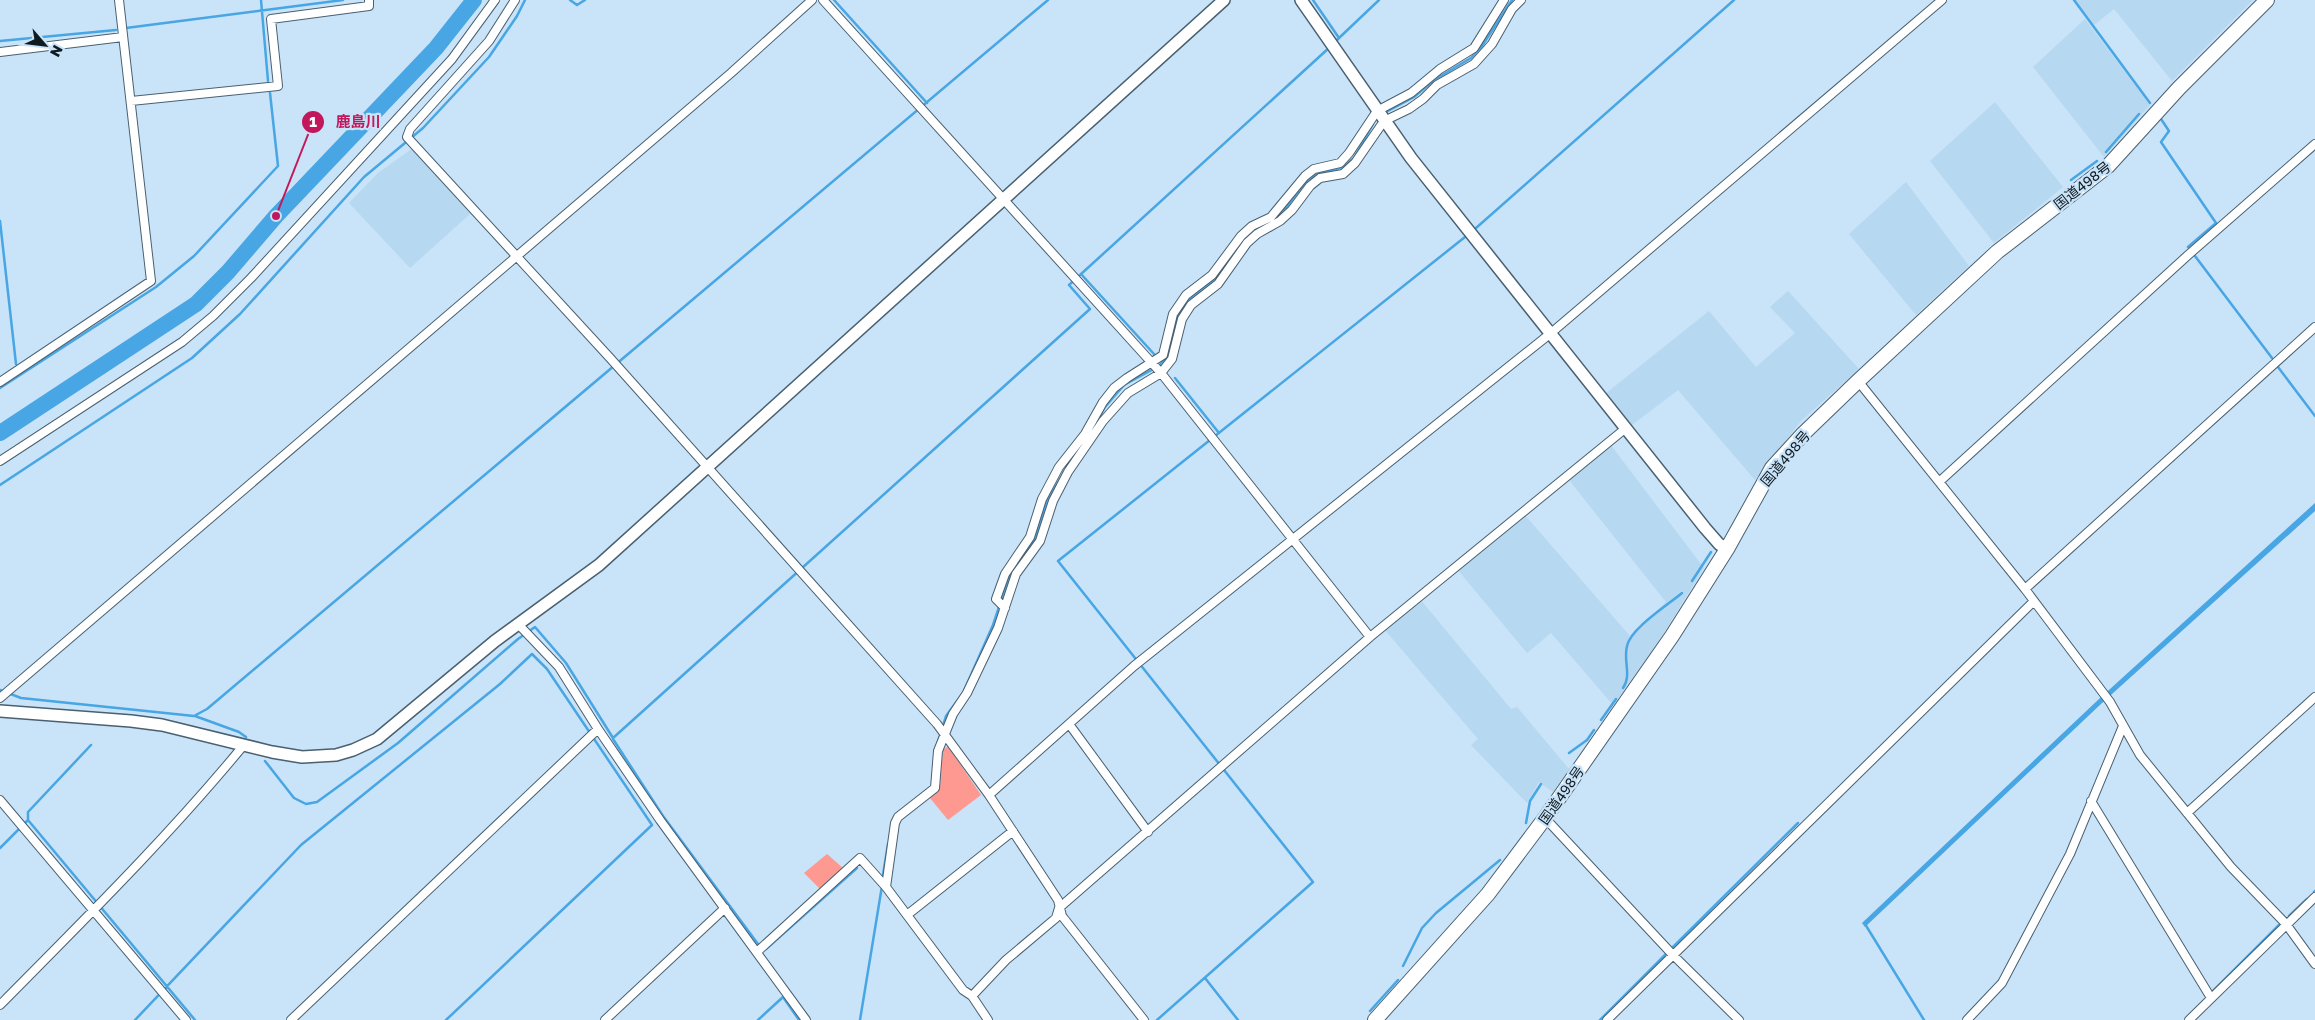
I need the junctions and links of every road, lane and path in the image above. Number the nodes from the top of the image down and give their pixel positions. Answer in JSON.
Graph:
{"nodes":[{"id":1,"x":119,"y":0,"type":"edge"},
{"id":2,"x":368,"y":0,"type":"edge"},
{"id":3,"x":495,"y":0,"type":"edge"},
{"id":4,"x":515,"y":0,"type":"edge"},
{"id":5,"x":812,"y":0,"type":"edge"},
{"id":6,"x":823,"y":0,"type":"edge"},
{"id":7,"x":1224,"y":0,"type":"edge"},
{"id":8,"x":1301,"y":0,"type":"edge"},
{"id":9,"x":1504,"y":0,"type":"edge"},
{"id":10,"x":1521,"y":0,"type":"edge"},
{"id":11,"x":1942,"y":0,"type":"edge"},
{"id":12,"x":2267,"y":0,"type":"edge"},
{"id":13,"x":123,"y":37,"type":"junction"},
{"id":14,"x":0,"y":52,"type":"edge"},
{"id":15,"x":131,"y":101,"type":"junction"},
{"id":16,"x":1377,"y":111,"type":"junction"},
{"id":17,"x":1384,"y":121,"type":"junction"},
{"id":18,"x":2315,"y":144,"type":"edge"},
{"id":19,"x":1002,"y":200,"type":"junction"},
{"id":20,"x":516,"y":256,"type":"junction"},
{"id":21,"x":2315,"y":327,"type":"edge"},
{"id":22,"x":1551,"y":333,"type":"junction"},
{"id":23,"x":1152,"y":363,"type":"junction"},
{"id":24,"x":1161,"y":373,"type":"junction"},
{"id":25,"x":1858,"y":381,"type":"junction"},
{"id":26,"x":0,"y":382,"type":"edge"},
{"id":27,"x":1626,"y":428,"type":"junction"},
{"id":28,"x":0,"y":460,"type":"edge"},
{"id":29,"x":706,"y":467,"type":"junction"},
{"id":30,"x":1939,"y":482,"type":"junction"},
{"id":31,"x":1294,"y":540,"type":"junction"},
{"id":32,"x":1727,"y":549,"type":"junction"},
{"id":33,"x":2025,"y":589,"type":"junction"},
{"id":34,"x":2034,"y":601,"type":"junction"},
{"id":35,"x":1005,"y":608,"type":"junction"},
{"id":36,"x":520,"y":626,"type":"junction"},
{"id":37,"x":1370,"y":637,"type":"junction"},
{"id":38,"x":4,"y":694,"type":"edge"},
{"id":39,"x":2315,"y":697,"type":"edge"},
{"id":40,"x":0,"y":711,"type":"edge"},
{"id":41,"x":1069,"y":724,"type":"junction"},
{"id":42,"x":2123,"y":726,"type":"junction"},
{"id":43,"x":598,"y":729,"type":"junction"},
{"id":44,"x":945,"y":736,"type":"junction"},
{"id":45,"x":243,"y":746,"type":"junction"},
{"id":46,"x":989,"y":796,"type":"junction"},
{"id":47,"x":0,"y":800,"type":"edge"},
{"id":48,"x":2091,"y":801,"type":"junction"},
{"id":49,"x":2187,"y":813,"type":"junction"},
{"id":50,"x":1546,"y":818,"type":"junction"},
{"id":51,"x":1013,"y":831,"type":"junction"},
{"id":52,"x":1148,"y":832,"type":"junction"},
{"id":53,"x":886,"y":887,"type":"junction"},
{"id":54,"x":2315,"y":897,"type":"edge"},
{"id":55,"x":725,"y":908,"type":"junction"},
{"id":56,"x":1059,"y":908,"type":"junction"},
{"id":57,"x":93,"y":910,"type":"junction"},
{"id":58,"x":907,"y":915,"type":"junction"},
{"id":59,"x":2286,"y":924,"type":"junction"},
{"id":60,"x":758,"y":951,"type":"junction"},
{"id":61,"x":1672,"y":954,"type":"junction"},
{"id":62,"x":2315,"y":964,"type":"edge"},
{"id":63,"x":972,"y":996,"type":"junction"},
{"id":64,"x":2211,"y":998,"type":"junction"},
{"id":65,"x":0,"y":1005,"type":"edge"},
{"id":66,"x":186,"y":1020,"type":"edge"},
{"id":67,"x":291,"y":1020,"type":"edge"},
{"id":68,"x":606,"y":1020,"type":"edge"},
{"id":69,"x":806,"y":1020,"type":"edge"},
{"id":70,"x":988,"y":1020,"type":"edge"},
{"id":71,"x":1144,"y":1020,"type":"edge"},
{"id":72,"x":1375,"y":1020,"type":"edge"},
{"id":73,"x":1607,"y":1020,"type":"edge"},
{"id":74,"x":1739,"y":1020,"type":"edge"},
{"id":75,"x":1967,"y":1020,"type":"edge"},
{"id":76,"x":2189,"y":1020,"type":"edge"}],
"edges":[{"from":1,"to":13,"type":"street"},
{"from":2,"to":15,"type":"street"},
{"from":3,"to":28,"type":"street"},
{"from":4,"to":20,"type":"street"},
{"from":5,"to":20,"type":"street"},
{"from":6,"to":19,"type":"street"},
{"from":7,"to":19,"type":"street"},
{"from":8,"to":16,"type":"street"},
{"from":9,"to":16,"type":"street"},
{"from":10,"to":17,"type":"street"},
{"from":11,"to":22,"type":"street"},
{"from":12,"to":25,"type":"highway","name":"国道498号"},
{"from":13,"to":14,"type":"street"},
{"from":13,"to":15,"type":"street"},
{"from":15,"to":26,"type":"street"},
{"from":16,"to":17,"type":"street"},
{"from":16,"to":23,"type":"street"},
{"from":17,"to":22,"type":"street"},
{"from":17,"to":24,"type":"street"},
{"from":18,"to":30,"type":"street"},
{"from":19,"to":23,"type":"street"},
{"from":19,"to":29,"type":"street"},
{"from":20,"to":29,"type":"street"},
{"from":20,"to":38,"type":"street"},
{"from":21,"to":33,"type":"street"},
{"from":22,"to":27,"type":"street"},
{"from":22,"to":31,"type":"street"},
{"from":23,"to":24,"type":"street"},
{"from":23,"to":35,"type":"street"},
{"from":24,"to":31,"type":"street"},
{"from":24,"to":35,"type":"street"},
{"from":25,"to":30,"type":"street"},
{"from":25,"to":32,"type":"highway","name":"国道498号"},
{"from":27,"to":32,"type":"street"},
{"from":27,"to":37,"type":"street"},
{"from":29,"to":36,"type":"street"},
{"from":29,"to":44,"type":"street"},
{"from":30,"to":33,"type":"street"},
{"from":31,"to":37,"type":"street"},
{"from":31,"to":41,"type":"street"},
{"from":32,"to":50,"type":"highway","name":"国道498号"},
{"from":33,"to":34,"type":"street"},
{"from":34,"to":42,"type":"street"},
{"from":34,"to":61,"type":"street"},
{"from":35,"to":44,"type":"street"},
{"from":36,"to":43,"type":"street"},
{"from":36,"to":45,"type":"street"},
{"from":37,"to":52,"type":"street"},
{"from":39,"to":49,"type":"street"},
{"from":40,"to":45,"type":"street"},
{"from":41,"to":46,"type":"street"},
{"from":41,"to":52,"type":"street"},
{"from":42,"to":48,"type":"street"},
{"from":42,"to":49,"type":"street"},
{"from":43,"to":55,"type":"street"},
{"from":43,"to":67,"type":"street"},
{"from":44,"to":46,"type":"street"},
{"from":44,"to":53,"type":"street"},
{"from":45,"to":57,"type":"street"},
{"from":46,"to":51,"type":"street"},
{"from":47,"to":57,"type":"street"},
{"from":48,"to":64,"type":"street"},
{"from":48,"to":75,"type":"street"},
{"from":49,"to":59,"type":"street"},
{"from":50,"to":61,"type":"street"},
{"from":50,"to":72,"type":"highway","name":"国道498号"},
{"from":51,"to":56,"type":"street"},
{"from":51,"to":58,"type":"street"},
{"from":52,"to":56,"type":"street"},
{"from":53,"to":58,"type":"street"},
{"from":53,"to":60,"type":"street"},
{"from":54,"to":59,"type":"street"},
{"from":55,"to":60,"type":"street"},
{"from":55,"to":68,"type":"street"},
{"from":56,"to":63,"type":"street"},
{"from":56,"to":71,"type":"street"},
{"from":57,"to":65,"type":"street"},
{"from":57,"to":66,"type":"street"},
{"from":58,"to":63,"type":"street"},
{"from":59,"to":62,"type":"street"},
{"from":59,"to":64,"type":"street"},
{"from":60,"to":69,"type":"street"},
{"from":61,"to":73,"type":"street"},
{"from":61,"to":74,"type":"street"},
{"from":63,"to":70,"type":"street"},
{"from":64,"to":76,"type":"street"}]}
